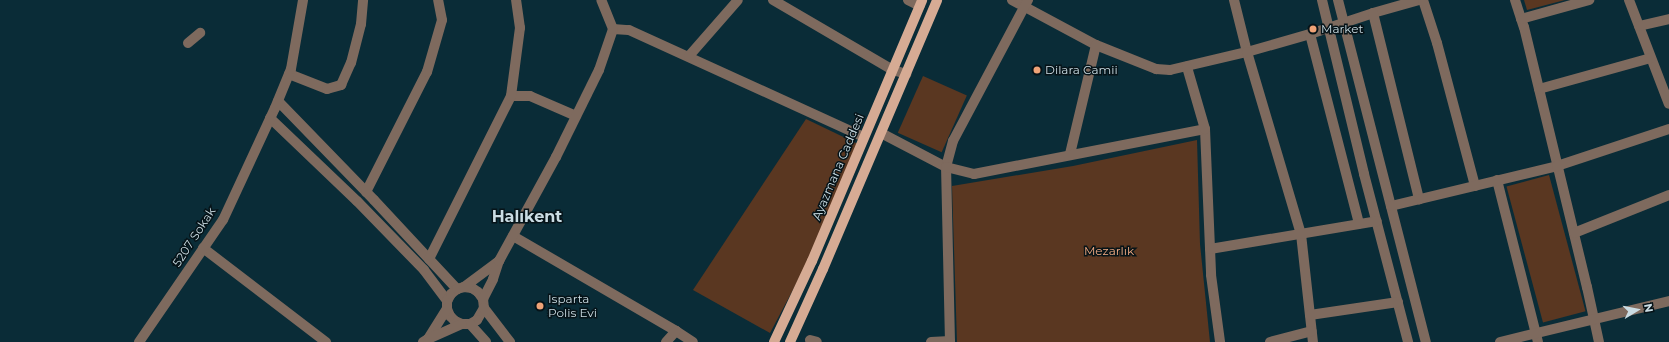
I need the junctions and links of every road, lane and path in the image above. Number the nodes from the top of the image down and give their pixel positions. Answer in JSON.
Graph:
{"nodes":[{"id":1,"x":303,"y":0,"type":"edge"},
{"id":2,"x":363,"y":0,"type":"edge"},
{"id":3,"x":438,"y":0,"type":"edge"},
{"id":4,"x":516,"y":0,"type":"edge"},
{"id":5,"x":602,"y":0,"type":"edge"},
{"id":6,"x":738,"y":0,"type":"edge"},
{"id":7,"x":773,"y":0,"type":"edge"},
{"id":8,"x":908,"y":0,"type":"edge"},
{"id":9,"x":938,"y":0,"type":"edge"},
{"id":10,"x":1012,"y":0,"type":"edge"},
{"id":11,"x":1234,"y":0,"type":"edge"},
{"id":12,"x":1322,"y":0,"type":"edge"},
{"id":13,"x":1338,"y":0,"type":"edge"},
{"id":14,"x":1419,"y":0,"type":"edge"},
{"id":15,"x":1423,"y":0,"type":"edge"},
{"id":16,"x":1515,"y":0,"type":"edge"},
{"id":17,"x":1589,"y":0,"type":"edge"},
{"id":18,"x":1629,"y":0,"type":"edge"},
{"id":19,"x":921,"y":3,"type":"edge"},
{"id":20,"x":1026,"y":3,"type":"edge"},
{"id":21,"x":1373,"y":13,"type":"junction"},
{"id":22,"x":1521,"y":18,"type":"junction"},
{"id":23,"x":1669,"y":19,"type":"edge"},
{"id":24,"x":1344,"y":23,"type":"junction"},
{"id":25,"x":1639,"y":26,"type":"junction"},
{"id":26,"x":1330,"y":28,"type":"junction"},
{"id":27,"x":614,"y":29,"type":"junction"},
{"id":28,"x":200,"y":33,"type":"dead end"},
{"id":29,"x":1310,"y":34,"type":"junction"},
{"id":30,"x":188,"y":42,"type":"dead end"},
{"id":31,"x":1096,"y":45,"type":"junction"},
{"id":32,"x":1247,"y":52,"type":"junction"},
{"id":33,"x":689,"y":56,"type":"junction"},
{"id":34,"x":1651,"y":58,"type":"junction"},
{"id":35,"x":1187,"y":67,"type":"junction"},
{"id":36,"x":893,"y":70,"type":"junction"},
{"id":37,"x":289,"y":74,"type":"junction"},
{"id":38,"x":906,"y":74,"type":"junction"},
{"id":39,"x":1539,"y":89,"type":"junction"},
{"id":40,"x":511,"y":96,"type":"junction"},
{"id":41,"x":278,"y":102,"type":"junction"},
{"id":42,"x":1669,"y":104,"type":"edge"},
{"id":43,"x":576,"y":116,"type":"junction"},
{"id":44,"x":270,"y":118,"type":"junction"},
{"id":45,"x":1205,"y":129,"type":"junction"},
{"id":46,"x":1669,"y":129,"type":"edge"},
{"id":47,"x":881,"y":133,"type":"junction"},
{"id":48,"x":864,"y":137,"type":"junction"},
{"id":49,"x":857,"y":154,"type":"junction"},
{"id":50,"x":1070,"y":154,"type":"junction"},
{"id":51,"x":870,"y":160,"type":"junction"},
{"id":52,"x":1557,"y":166,"type":"junction"},
{"id":53,"x":946,"y":167,"type":"junction"},
{"id":54,"x":1497,"y":180,"type":"junction"},
{"id":55,"x":1475,"y":186,"type":"junction"},
{"id":56,"x":366,"y":192,"type":"junction"},
{"id":57,"x":1669,"y":195,"type":"edge"},
{"id":58,"x":1419,"y":199,"type":"junction"},
{"id":59,"x":1391,"y":206,"type":"junction"},
{"id":60,"x":1377,"y":221,"type":"junction"},
{"id":61,"x":1359,"y":224,"type":"junction"},
{"id":62,"x":1574,"y":233,"type":"junction"},
{"id":63,"x":1302,"y":234,"type":"junction"},
{"id":64,"x":513,"y":236,"type":"junction"},
{"id":65,"x":203,"y":248,"type":"junction"},
{"id":66,"x":1210,"y":249,"type":"junction"},
{"id":67,"x":429,"y":259,"type":"junction"},
{"id":68,"x":499,"y":262,"type":"junction"},
{"id":69,"x":460,"y":288,"type":"junction"},
{"id":70,"x":1669,"y":301,"type":"edge"},
{"id":71,"x":1398,"y":302,"type":"junction"},
{"id":72,"x":484,"y":304,"type":"junction"},
{"id":73,"x":447,"y":305,"type":"junction"},
{"id":74,"x":1310,"y":315,"type":"junction"},
{"id":75,"x":1594,"y":319,"type":"junction"},
{"id":76,"x":466,"y":324,"type":"junction"},
{"id":77,"x":676,"y":331,"type":"junction"},
{"id":78,"x":1312,"y":331,"type":"junction"},
{"id":79,"x":1537,"y":338,"type":"edge"},
{"id":80,"x":426,"y":340,"type":"edge"},
{"id":81,"x":139,"y":342,"type":"edge"},
{"id":82,"x":326,"y":342,"type":"edge"},
{"id":83,"x":486,"y":342,"type":"edge"},
{"id":84,"x":510,"y":342,"type":"edge"},
{"id":85,"x":666,"y":342,"type":"edge"},
{"id":86,"x":693,"y":342,"type":"edge"},
{"id":87,"x":774,"y":342,"type":"edge"},
{"id":88,"x":790,"y":342,"type":"edge"},
{"id":89,"x":931,"y":342,"type":"edge"},
{"id":90,"x":950,"y":342,"type":"edge"},
{"id":91,"x":1220,"y":342,"type":"edge"},
{"id":92,"x":1270,"y":342,"type":"edge"},
{"id":93,"x":1313,"y":342,"type":"edge"},
{"id":94,"x":1408,"y":342,"type":"edge"},
{"id":95,"x":1426,"y":342,"type":"edge"},
{"id":96,"x":1500,"y":342,"type":"edge"},
{"id":97,"x":1599,"y":342,"type":"edge"}],
"edges":[{"from":1,"to":37,"type":"street"},
{"from":2,"to":37,"type":"street"},
{"from":3,"to":56,"type":"street"},
{"from":4,"to":40,"type":"street"},
{"from":5,"to":27,"type":"street"},
{"from":6,"to":33,"type":"street"},
{"from":7,"to":36,"type":"street"},
{"from":8,"to":19,"type":"street"},
{"from":9,"to":38,"type":"main road"},
{"from":10,"to":20,"type":"street"},
{"from":11,"to":32,"type":"street"},
{"from":12,"to":26,"type":"street"},
{"from":13,"to":24,"type":"street"},
{"from":14,"to":21,"type":"street"},
{"from":15,"to":55,"type":"street"},
{"from":16,"to":22,"type":"street"},
{"from":17,"to":22,"type":"street"},
{"from":18,"to":25,"type":"street"},
{"from":19,"to":36,"type":"main road","name":"Ayazmana Caddesi"},
{"from":20,"to":31,"type":"street"},
{"from":20,"to":53,"type":"street"},
{"from":21,"to":24,"type":"street"},
{"from":21,"to":58,"type":"street"},
{"from":22,"to":39,"type":"street"},
{"from":23,"to":25,"type":"street"},
{"from":24,"to":26,"type":"street"},
{"from":24,"to":59,"type":"street"},
{"from":25,"to":34,"type":"street"},
{"from":26,"to":29,"type":"street"},
{"from":26,"to":60,"type":"street"},
{"from":27,"to":33,"type":"street"},
{"from":27,"to":43,"type":"street"},
{"from":28,"to":30,"type":"street"},
{"from":29,"to":32,"type":"street"},
{"from":29,"to":61,"type":"street"},
{"from":31,"to":35,"type":"street"},
{"from":31,"to":50,"type":"street"},
{"from":32,"to":35,"type":"street"},
{"from":32,"to":63,"type":"street"},
{"from":33,"to":48,"type":"street"},
{"from":34,"to":39,"type":"street"},
{"from":34,"to":42,"type":"street"},
{"from":35,"to":45,"type":"street"},
{"from":36,"to":38,"type":"street"},
{"from":36,"to":48,"type":"main road","name":"Ayazmana Caddesi"},
{"from":37,"to":41,"type":"street"},
{"from":38,"to":47,"type":"main road"},
{"from":39,"to":52,"type":"street"},
{"from":40,"to":43,"type":"street"},
{"from":40,"to":67,"type":"street"},
{"from":41,"to":44,"type":"street","name":"5207 Sokak"},
{"from":41,"to":56,"type":"street"},
{"from":43,"to":64,"type":"street"},
{"from":44,"to":65,"type":"street","name":"5207 Sokak"},
{"from":44,"to":73,"type":"street"},
{"from":45,"to":50,"type":"street"},
{"from":45,"to":66,"type":"street"},
{"from":46,"to":52,"type":"street"},
{"from":47,"to":51,"type":"main road"},
{"from":47,"to":53,"type":"street"},
{"from":48,"to":49,"type":"main road","name":"Ayazmana Caddesi"},
{"from":49,"to":51,"type":"main road"},
{"from":49,"to":87,"type":"main road","name":"Ayazmana Caddesi"},
{"from":50,"to":53,"type":"street"},
{"from":51,"to":88,"type":"main road"},
{"from":52,"to":54,"type":"street"},
{"from":52,"to":62,"type":"street"},
{"from":53,"to":90,"type":"street"},
{"from":54,"to":55,"type":"street"},
{"from":54,"to":79,"type":"street"},
{"from":55,"to":58,"type":"street"},
{"from":56,"to":67,"type":"street"},
{"from":57,"to":62,"type":"street"},
{"from":58,"to":59,"type":"street"},
{"from":59,"to":95,"type":"street"},
{"from":60,"to":61,"type":"street"},
{"from":60,"to":71,"type":"street"},
{"from":61,"to":63,"type":"street"},
{"from":62,"to":75,"type":"street"},
{"from":63,"to":66,"type":"street"},
{"from":63,"to":74,"type":"street"},
{"from":64,"to":68,"type":"street"},
{"from":64,"to":77,"type":"street"},
{"from":65,"to":81,"type":"street","name":"5207 Sokak"},
{"from":65,"to":82,"type":"street"},
{"from":66,"to":91,"type":"street"},
{"from":67,"to":69,"type":"street"},
{"from":68,"to":69,"type":"street"},
{"from":68,"to":72,"type":"street"},
{"from":69,"to":72,"type":"street"},
{"from":69,"to":73,"type":"street"},
{"from":70,"to":75,"type":"street"},
{"from":71,"to":74,"type":"street"},
{"from":71,"to":94,"type":"street"},
{"from":72,"to":76,"type":"street"},
{"from":72,"to":84,"type":"street"},
{"from":73,"to":76,"type":"street"},
{"from":73,"to":80,"type":"street"},
{"from":74,"to":78,"type":"street"},
{"from":75,"to":79,"type":"street"},
{"from":75,"to":97,"type":"street"},
{"from":76,"to":80,"type":"street"},
{"from":76,"to":83,"type":"street"},
{"from":77,"to":85,"type":"street"},
{"from":77,"to":86,"type":"street"},
{"from":78,"to":92,"type":"street"},
{"from":78,"to":93,"type":"street"},
{"from":79,"to":96,"type":"street"},
{"from":89,"to":90,"type":"street"}]}
